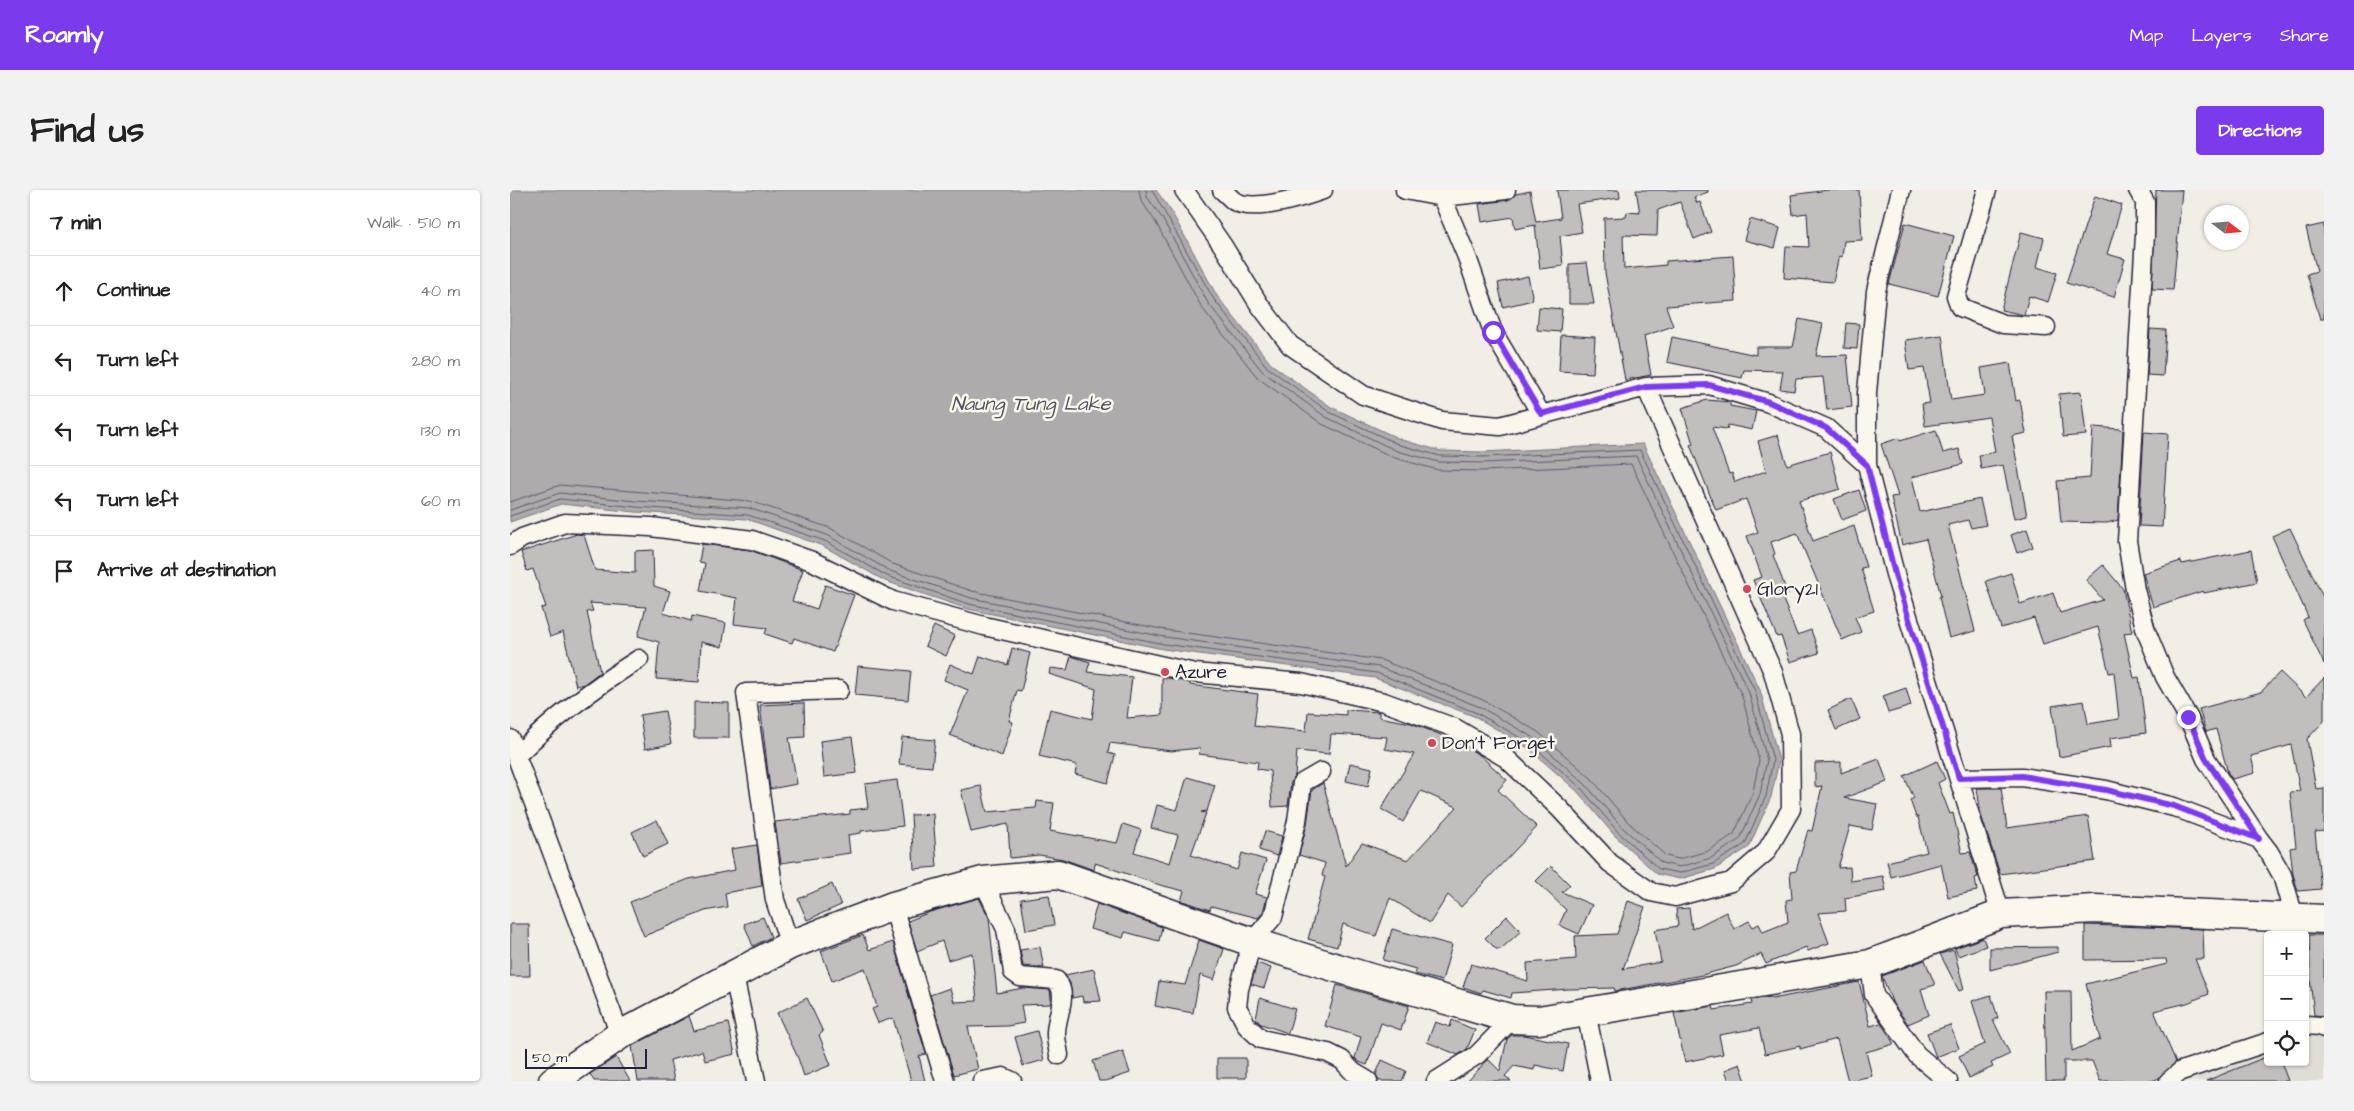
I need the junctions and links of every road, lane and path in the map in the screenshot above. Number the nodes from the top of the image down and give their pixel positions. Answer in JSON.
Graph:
{"nodes":[{"id":1,"x":1184,"y":190,"type":"edge"},
{"id":2,"x":1222,"y":190,"type":"edge"},
{"id":3,"x":1323,"y":190,"type":"edge"},
{"id":4,"x":1406,"y":190,"type":"edge"},
{"id":5,"x":1506,"y":190,"type":"edge"},
{"id":6,"x":1901,"y":190,"type":"edge"},
{"id":7,"x":1987,"y":190,"type":"edge"},
{"id":8,"x":2138,"y":190,"type":"edge"},
{"id":9,"x":1440,"y":193,"type":"edge"},
{"id":10,"x":2046,"y":327,"type":"dead end"},
{"id":11,"x":1646,"y":387,"type":"junction"},
{"id":12,"x":1541,"y":414,"type":"junction"},
{"id":13,"x":1867,"y":465,"type":"junction"},
{"id":14,"x":510,"y":546,"type":"edge"},
{"id":15,"x":639,"y":659,"type":"dead end"},
{"id":16,"x":839,"y":690,"type":"dead end"},
{"id":17,"x":513,"y":748,"type":"edge"},
{"id":18,"x":1321,"y":772,"type":"dead end"},
{"id":19,"x":1959,"y":778,"type":"junction"},
{"id":20,"x":2259,"y":839,"type":"junction"},
{"id":21,"x":983,"y":881,"type":"junction"},
{"id":22,"x":893,"y":906,"type":"junction"},
{"id":23,"x":2001,"y":914,"type":"junction"},
{"id":24,"x":2324,"y":919,"type":"edge"},
{"id":25,"x":2295,"y":926,"type":"edge"},
{"id":26,"x":1252,"y":942,"type":"junction"},
{"id":27,"x":790,"y":945,"type":"junction"},
{"id":28,"x":1870,"y":964,"type":"junction"},
{"id":29,"x":734,"y":976,"type":"junction"},
{"id":30,"x":1586,"y":1012,"type":"junction"},
{"id":31,"x":1512,"y":1019,"type":"junction"},
{"id":32,"x":2309,"y":1025,"type":"edge"},
{"id":33,"x":2324,"y":1028,"type":"edge"},
{"id":34,"x":620,"y":1035,"type":"junction"},
{"id":35,"x":2264,"y":1043,"type":"edge"},
{"id":36,"x":1059,"y":1055,"type":"dead end"},
{"id":37,"x":553,"y":1081,"type":"edge"},
{"id":38,"x":756,"y":1081,"type":"edge"},
{"id":39,"x":945,"y":1081,"type":"edge"},
{"id":40,"x":982,"y":1081,"type":"edge"},
{"id":41,"x":1012,"y":1081,"type":"edge"},
{"id":42,"x":1368,"y":1081,"type":"edge"},
{"id":43,"x":1436,"y":1081,"type":"edge"},
{"id":44,"x":1600,"y":1081,"type":"edge"},
{"id":45,"x":1948,"y":1081,"type":"edge"},
{"id":46,"x":2169,"y":1081,"type":"edge"}],
"edges":[{"from":1,"to":12,"type":"street"},
{"from":2,"to":3,"type":"street"},
{"from":4,"to":9,"type":"street"},
{"from":5,"to":9,"type":"street"},
{"from":6,"to":13,"type":"street"},
{"from":7,"to":10,"type":"street"},
{"from":8,"to":20,"type":"street"},
{"from":9,"to":12,"type":"street"},
{"from":11,"to":12,"type":"street"},
{"from":11,"to":13,"type":"street"},
{"from":11,"to":14,"type":"street"},
{"from":13,"to":19,"type":"street"},
{"from":15,"to":17,"type":"street"},
{"from":16,"to":27,"type":"street"},
{"from":17,"to":34,"type":"street"},
{"from":18,"to":26,"type":"street"},
{"from":19,"to":20,"type":"street"},
{"from":19,"to":23,"type":"street"},
{"from":20,"to":25,"type":"street"},
{"from":21,"to":22,"type":"highway"},
{"from":21,"to":26,"type":"highway"},
{"from":21,"to":36,"type":"street"},
{"from":22,"to":27,"type":"highway"},
{"from":22,"to":39,"type":"street"},
{"from":23,"to":25,"type":"highway"},
{"from":23,"to":28,"type":"highway"},
{"from":24,"to":25,"type":"highway"},
{"from":26,"to":31,"type":"highway"},
{"from":26,"to":42,"type":"street"},
{"from":27,"to":29,"type":"highway"},
{"from":28,"to":30,"type":"highway"},
{"from":28,"to":45,"type":"street"},
{"from":29,"to":34,"type":"highway"},
{"from":29,"to":38,"type":"street"},
{"from":30,"to":31,"type":"highway"},
{"from":30,"to":44,"type":"street"},
{"from":31,"to":43,"type":"street"},
{"from":32,"to":33,"type":"street"},
{"from":34,"to":37,"type":"highway"},
{"from":35,"to":46,"type":"street"},
{"from":40,"to":41,"type":"street"}]}
